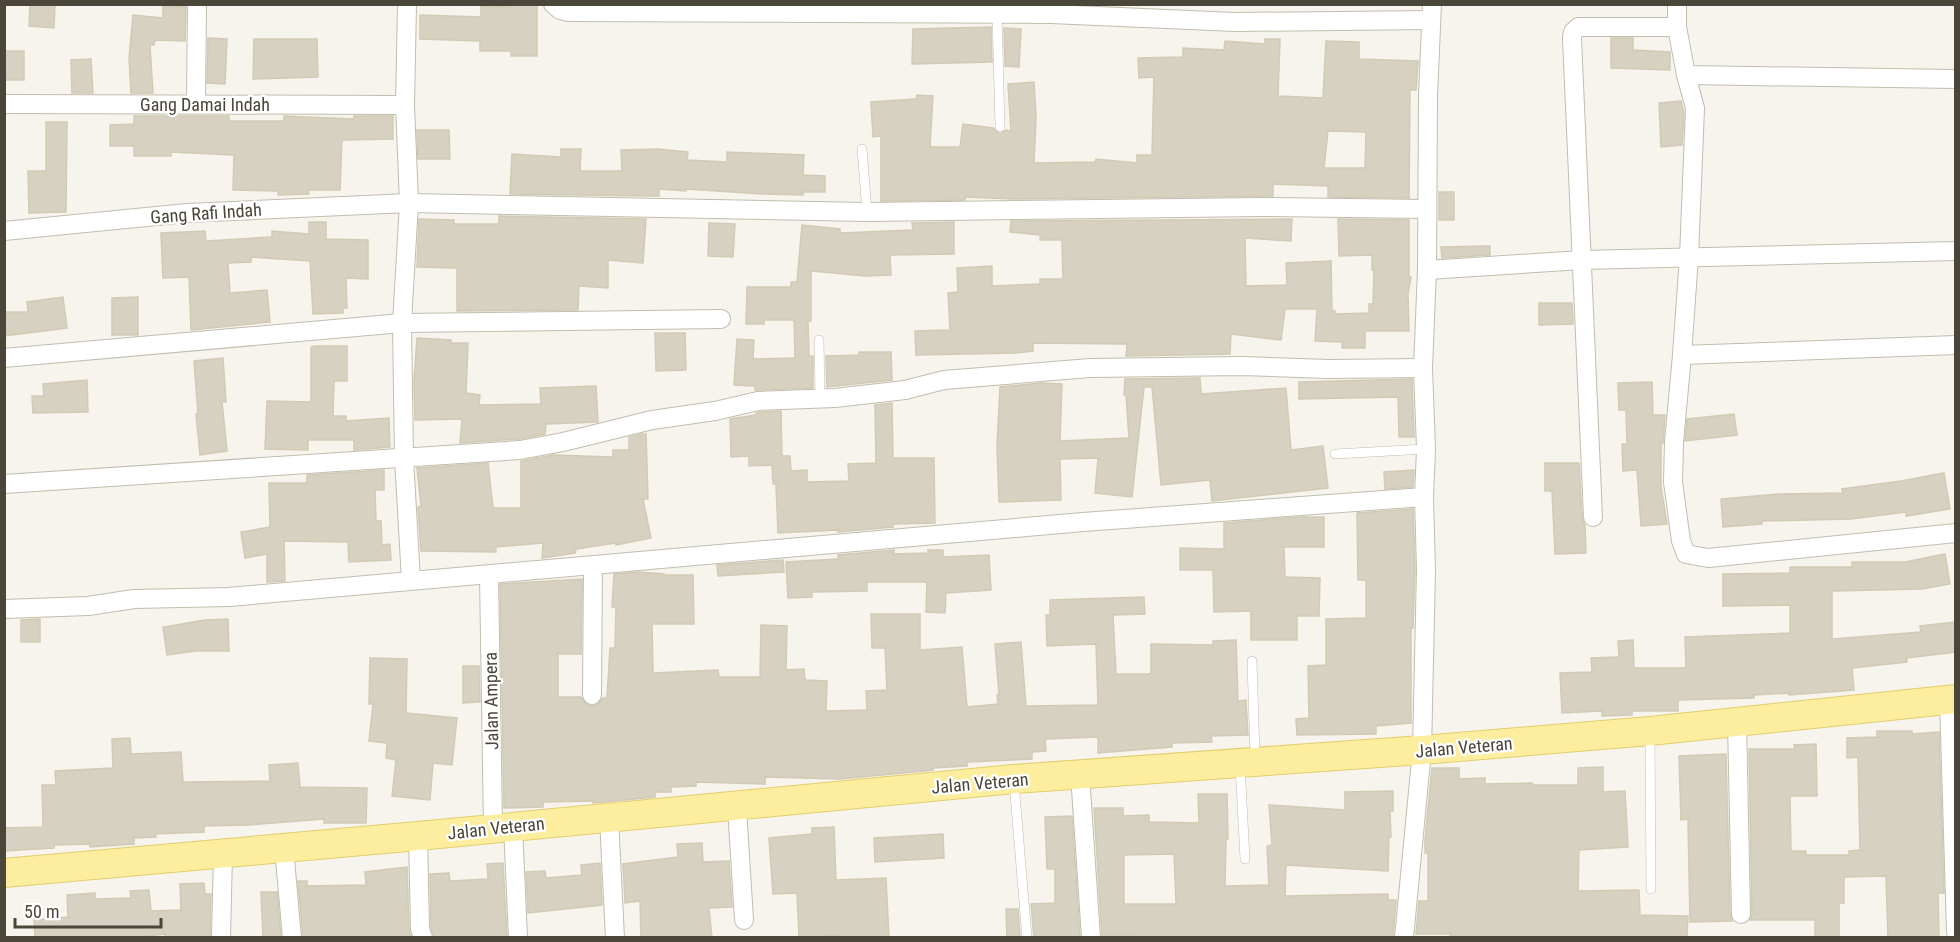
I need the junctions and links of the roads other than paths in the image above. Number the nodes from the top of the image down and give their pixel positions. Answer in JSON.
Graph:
{"nodes":[{"id":1,"x":197,"y":4,"type":"edge"},
{"id":2,"x":407,"y":4,"type":"edge"},
{"id":3,"x":553,"y":4,"type":"edge"},
{"id":4,"x":1677,"y":4,"type":"edge"},
{"id":5,"x":1051,"y":9,"type":"edge"},
{"id":6,"x":1108,"y":10,"type":"edge"},
{"id":7,"x":1431,"y":12,"type":"edge"},
{"id":8,"x":997,"y":14,"type":"junction"},
{"id":9,"x":1677,"y":27,"type":"junction"},
{"id":10,"x":1686,"y":75,"type":"junction"},
{"id":11,"x":1956,"y":79,"type":"edge"},
{"id":12,"x":196,"y":103,"type":"junction"},
{"id":13,"x":4,"y":104,"type":"edge"},
{"id":14,"x":405,"y":105,"type":"junction"},
{"id":15,"x":1000,"y":127,"type":"dead end"},
{"id":16,"x":862,"y":149,"type":"dead end"},
{"id":17,"x":409,"y":202,"type":"junction"},
{"id":18,"x":1427,"y":209,"type":"junction"},
{"id":19,"x":867,"y":212,"type":"junction"},
{"id":20,"x":4,"y":231,"type":"edge"},
{"id":21,"x":1956,"y":251,"type":"edge"},
{"id":22,"x":1689,"y":258,"type":"junction"},
{"id":23,"x":1582,"y":260,"type":"junction"},
{"id":24,"x":1427,"y":270,"type":"junction"},
{"id":25,"x":721,"y":319,"type":"dead end"},
{"id":26,"x":402,"y":323,"type":"junction"},
{"id":27,"x":819,"y":340,"type":"dead end"},
{"id":28,"x":1956,"y":345,"type":"edge"},
{"id":29,"x":1682,"y":355,"type":"junction"},
{"id":30,"x":4,"y":358,"type":"edge"},
{"id":31,"x":1423,"y":368,"type":"junction"},
{"id":32,"x":820,"y":399,"type":"junction"},
{"id":33,"x":1426,"y":449,"type":"junction"},
{"id":34,"x":1335,"y":454,"type":"dead end"},
{"id":35,"x":404,"y":458,"type":"junction"},
{"id":36,"x":4,"y":484,"type":"edge"},
{"id":37,"x":1424,"y":496,"type":"junction"},
{"id":38,"x":1593,"y":517,"type":"dead end"},
{"id":39,"x":1956,"y":533,"type":"edge"},
{"id":40,"x":593,"y":566,"type":"junction"},
{"id":41,"x":489,"y":575,"type":"junction"},
{"id":42,"x":411,"y":580,"type":"junction"},
{"id":43,"x":4,"y":609,"type":"edge"},
{"id":44,"x":1252,"y":661,"type":"dead end"},
{"id":45,"x":592,"y":695,"type":"dead end"},
{"id":46,"x":1952,"y":700,"type":"edge"},
{"id":47,"x":1737,"y":721,"type":"junction"},
{"id":48,"x":1650,"y":730,"type":"junction"},
{"id":49,"x":1422,"y":750,"type":"junction"},
{"id":50,"x":1248,"y":762,"type":"junction"},
{"id":51,"x":1080,"y":774,"type":"junction"},
{"id":52,"x":1014,"y":780,"type":"junction"},
{"id":53,"x":737,"y":807,"type":"junction"},
{"id":54,"x":609,"y":818,"type":"junction"},
{"id":55,"x":503,"y":827,"type":"junction"},
{"id":56,"x":418,"y":836,"type":"junction"},
{"id":57,"x":284,"y":848,"type":"junction"},
{"id":58,"x":223,"y":854,"type":"junction"},
{"id":59,"x":1245,"y":859,"type":"dead end"},
{"id":60,"x":4,"y":873,"type":"edge"},
{"id":61,"x":1651,"y":889,"type":"dead end"},
{"id":62,"x":1741,"y":914,"type":"dead end"},
{"id":63,"x":744,"y":920,"type":"dead end"},
{"id":64,"x":1956,"y":932,"type":"edge"},
{"id":65,"x":221,"y":938,"type":"edge"},
{"id":66,"x":292,"y":938,"type":"edge"},
{"id":67,"x":423,"y":938,"type":"edge"},
{"id":68,"x":518,"y":938,"type":"edge"},
{"id":69,"x":615,"y":938,"type":"edge"},
{"id":70,"x":1027,"y":938,"type":"edge"},
{"id":71,"x":1090,"y":938,"type":"edge"},
{"id":72,"x":1404,"y":938,"type":"edge"}],
"edges":[{"from":1,"to":12,"type":"street"},
{"from":2,"to":14,"type":"street"},
{"from":3,"to":8,"type":"street"},
{"from":4,"to":9,"type":"street"},
{"from":5,"to":6,"type":"street"},
{"from":5,"to":8,"type":"street"},
{"from":6,"to":7,"type":"street"},
{"from":7,"to":18,"type":"street"},
{"from":8,"to":15,"type":"lane"},
{"from":9,"to":10,"type":"street"},
{"from":9,"to":23,"type":"street"},
{"from":10,"to":11,"type":"street"},
{"from":10,"to":22,"type":"street"},
{"from":12,"to":13,"type":"street","name":"Gang Damai Indah"},
{"from":12,"to":14,"type":"street","name":"Gang Damai Indah"},
{"from":14,"to":17,"type":"street"},
{"from":16,"to":19,"type":"lane"},
{"from":17,"to":19,"type":"street","name":"Gang Rafi Indah"},
{"from":17,"to":20,"type":"street","name":"Gang Rafi Indah"},
{"from":17,"to":26,"type":"street"},
{"from":18,"to":19,"type":"street","name":"Gang Rafi Indah"},
{"from":18,"to":24,"type":"street"},
{"from":21,"to":22,"type":"street"},
{"from":22,"to":23,"type":"street"},
{"from":22,"to":29,"type":"street"},
{"from":23,"to":24,"type":"street"},
{"from":23,"to":38,"type":"street"},
{"from":24,"to":31,"type":"street"},
{"from":25,"to":26,"type":"street"},
{"from":26,"to":30,"type":"street"},
{"from":26,"to":35,"type":"street"},
{"from":27,"to":32,"type":"lane"},
{"from":28,"to":29,"type":"street"},
{"from":29,"to":39,"type":"street"},
{"from":31,"to":32,"type":"street"},
{"from":31,"to":33,"type":"street"},
{"from":32,"to":35,"type":"street"},
{"from":33,"to":34,"type":"lane"},
{"from":33,"to":37,"type":"street"},
{"from":35,"to":36,"type":"street"},
{"from":35,"to":42,"type":"street"},
{"from":37,"to":40,"type":"street"},
{"from":37,"to":49,"type":"street"},
{"from":40,"to":41,"type":"street"},
{"from":40,"to":45,"type":"street"},
{"from":41,"to":42,"type":"street"},
{"from":41,"to":55,"type":"street","name":"Jalan Ampera"},
{"from":42,"to":43,"type":"street"},
{"from":44,"to":50,"type":"lane"},
{"from":46,"to":47,"type":"main road","name":"Jalan Veteran"},
{"from":46,"to":64,"type":"street"},
{"from":47,"to":48,"type":"main road","name":"Jalan Veteran"},
{"from":47,"to":62,"type":"street"},
{"from":48,"to":49,"type":"main road","name":"Jalan Veteran"},
{"from":48,"to":61,"type":"lane"},
{"from":49,"to":50,"type":"main road","name":"Jalan Veteran"},
{"from":49,"to":72,"type":"street"},
{"from":50,"to":51,"type":"main road","name":"Jalan Veteran"},
{"from":50,"to":59,"type":"lane"},
{"from":51,"to":52,"type":"main road","name":"Jalan Veteran"},
{"from":51,"to":71,"type":"street"},
{"from":52,"to":53,"type":"main road","name":"Jalan Veteran"},
{"from":52,"to":70,"type":"lane"},
{"from":53,"to":54,"type":"main road","name":"Jalan Veteran"},
{"from":53,"to":63,"type":"street"},
{"from":54,"to":55,"type":"main road","name":"Jalan Veteran"},
{"from":54,"to":69,"type":"street"},
{"from":55,"to":56,"type":"main road","name":"Jalan Veteran"},
{"from":55,"to":68,"type":"street","name":"Jalan Ampera"},
{"from":56,"to":57,"type":"main road","name":"Jalan Veteran"},
{"from":56,"to":67,"type":"street"},
{"from":57,"to":58,"type":"main road","name":"Jalan Veteran"},
{"from":57,"to":66,"type":"street"},
{"from":58,"to":60,"type":"main road","name":"Jalan Veteran"},
{"from":58,"to":65,"type":"street"}]}
